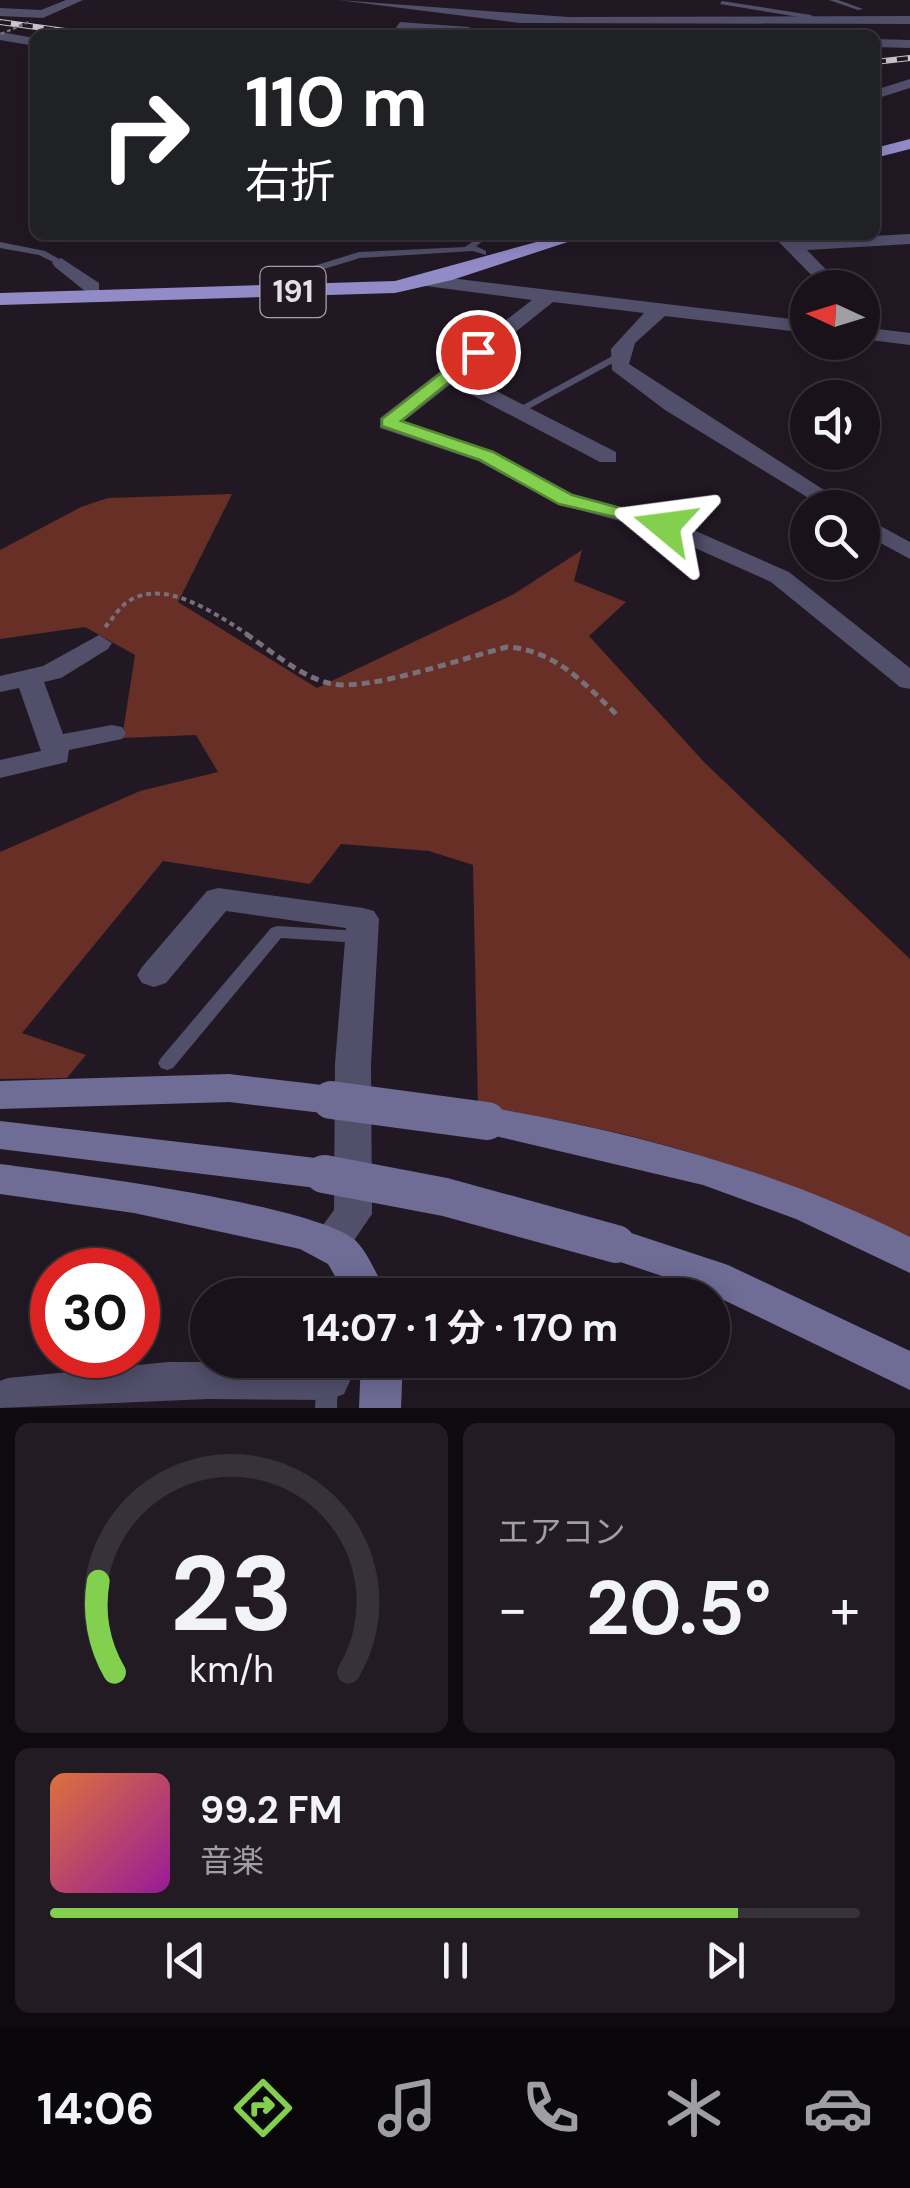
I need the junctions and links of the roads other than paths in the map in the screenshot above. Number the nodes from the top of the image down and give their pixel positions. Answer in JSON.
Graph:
{"nodes":[{"id":1,"x":73,"y":0,"type":"edge"},
{"id":2,"x":346,"y":0,"type":"edge"},
{"id":3,"x":832,"y":0,"type":"edge"},
{"id":4,"x":722,"y":4,"type":"dead end"},
{"id":5,"x":890,"y":4,"type":"dead end"},
{"id":6,"x":860,"y":9,"type":"dead end"},
{"id":7,"x":0,"y":12,"type":"edge"},
{"id":8,"x":910,"y":12,"type":"edge"},
{"id":9,"x":811,"y":17,"type":"junction"},
{"id":10,"x":910,"y":20,"type":"edge"},
{"id":11,"x":400,"y":26,"type":"dead end"},
{"id":12,"x":519,"y":26,"type":"edge"},
{"id":13,"x":1,"y":35,"type":"edge"},
{"id":14,"x":30,"y":41,"type":"edge"},
{"id":15,"x":880,"y":43,"type":"edge"},
{"id":16,"x":910,"y":44,"type":"edge"},
{"id":17,"x":910,"y":83,"type":"edge"},
{"id":18,"x":880,"y":93,"type":"edge"},
{"id":19,"x":910,"y":144,"type":"edge"},
{"id":20,"x":880,"y":152,"type":"edge"},
{"id":21,"x":880,"y":239,"type":"edge"},
{"id":22,"x":910,"y":239,"type":"edge"},
{"id":23,"x":478,"y":240,"type":"edge"},
{"id":24,"x":564,"y":240,"type":"edge"},
{"id":25,"x":787,"y":240,"type":"edge"},
{"id":26,"x":0,"y":245,"type":"edge"},
{"id":27,"x":472,"y":249,"type":"junction"},
{"id":28,"x":483,"y":253,"type":"dead end"},
{"id":29,"x":61,"y":263,"type":"joint"},
{"id":30,"x":818,"y":270,"type":"edge"},
{"id":31,"x":425,"y":282,"type":"junction"},
{"id":32,"x":92,"y":287,"type":"dead end"},
{"id":33,"x":286,"y":292,"type":"junction"},
{"id":34,"x":546,"y":298,"type":"junction"},
{"id":35,"x":0,"y":299,"type":"edge"},
{"id":36,"x":660,"y":310,"type":"junction"},
{"id":37,"x":790,"y":325,"type":"edge"},
{"id":38,"x":880,"y":336,"type":"edge"},
{"id":39,"x":910,"y":339,"type":"edge"},
{"id":40,"x":618,"y":356,"type":"junction"},
{"id":41,"x":450,"y":376,"type":"junction"},
{"id":42,"x":519,"y":410,"type":"junction"},
{"id":43,"x":608,"y":457,"type":"dead end"},
{"id":44,"x":815,"y":490,"type":"edge"},
{"id":45,"x":880,"y":533,"type":"edge"},
{"id":46,"x":910,"y":552,"type":"edge"},
{"id":47,"x":100,"y":644,"type":"road end"},
{"id":48,"x":30,"y":677,"type":"junction"},
{"id":49,"x":910,"y":681,"type":"edge"},
{"id":50,"x":0,"y":684,"type":"edge"},
{"id":51,"x":112,"y":733,"type":"dead end"},
{"id":52,"x":53,"y":745,"type":"junction"},
{"id":53,"x":0,"y":769,"type":"edge"},
{"id":54,"x":362,"y":937,"type":"junction"},
{"id":55,"x":154,"y":975,"type":"dead end"},
{"id":56,"x":167,"y":1063,"type":"dead end"},
{"id":57,"x":0,"y":1096,"type":"edge"},
{"id":58,"x":0,"y":1136,"type":"edge"},
{"id":59,"x":1,"y":1183,"type":"edge"},
{"id":60,"x":330,"y":1243,"type":"junction"},
{"id":61,"x":910,"y":1256,"type":"edge"},
{"id":62,"x":357,"y":1278,"type":"edge"},
{"id":63,"x":910,"y":1371,"type":"edge"},
{"id":64,"x":381,"y":1378,"type":"edge"},
{"id":65,"x":327,"y":1383,"type":"edge"},
{"id":66,"x":8,"y":1398,"type":"dead end"},
{"id":67,"x":380,"y":1408,"type":"edge"}],
"edges":[{"from":1,"to":7,"type":"street"},
{"from":2,"to":12,"type":"street"},
{"from":3,"to":6,"type":"lane"},
{"from":4,"to":9,"type":"lane"},
{"from":5,"to":8,"type":"street"},
{"from":9,"to":10,"type":"street"},
{"from":9,"to":12,"type":"street"},
{"from":11,"to":12,"type":"street"},
{"from":13,"to":14,"type":"street"},
{"from":15,"to":16,"type":"street"},
{"from":17,"to":18,"type":"street"},
{"from":19,"to":20,"type":"highway"},
{"from":21,"to":22,"type":"street"},
{"from":23,"to":27,"type":"lane"},
{"from":24,"to":31,"type":"highway","number":"191"},
{"from":25,"to":30,"type":"street"},
{"from":26,"to":29,"type":"lane"},
{"from":27,"to":28,"type":"lane"},
{"from":27,"to":33,"type":"lane"},
{"from":29,"to":32,"type":"street"},
{"from":31,"to":33,"type":"highway","number":"191"},
{"from":31,"to":34,"type":"street"},
{"from":33,"to":35,"type":"highway","number":"191"},
{"from":34,"to":36,"type":"street"},
{"from":34,"to":41,"type":"street"},
{"from":36,"to":37,"type":"street"},
{"from":36,"to":40,"type":"street"},
{"from":38,"to":39,"type":"street"},
{"from":40,"to":42,"type":"lane"},
{"from":40,"to":44,"type":"street"},
{"from":41,"to":42,"type":"street"},
{"from":41,"to":49,"type":"street"},
{"from":42,"to":43,"type":"street"},
{"from":45,"to":46,"type":"street"},
{"from":47,"to":48,"type":"street"},
{"from":48,"to":50,"type":"street"},
{"from":48,"to":52,"type":"street"},
{"from":51,"to":52,"type":"street"},
{"from":52,"to":53,"type":"street"},
{"from":54,"to":55,"type":"street"},
{"from":54,"to":56,"type":"lane"},
{"from":54,"to":60,"type":"street"},
{"from":57,"to":61,"type":"main road","bridge":true},
{"from":58,"to":63,"type":"main road","bridge":true},
{"from":59,"to":60,"type":"main road"},
{"from":60,"to":62,"type":"main road"},
{"from":64,"to":67,"type":"main road"},
{"from":65,"to":66,"type":"street"}]}
